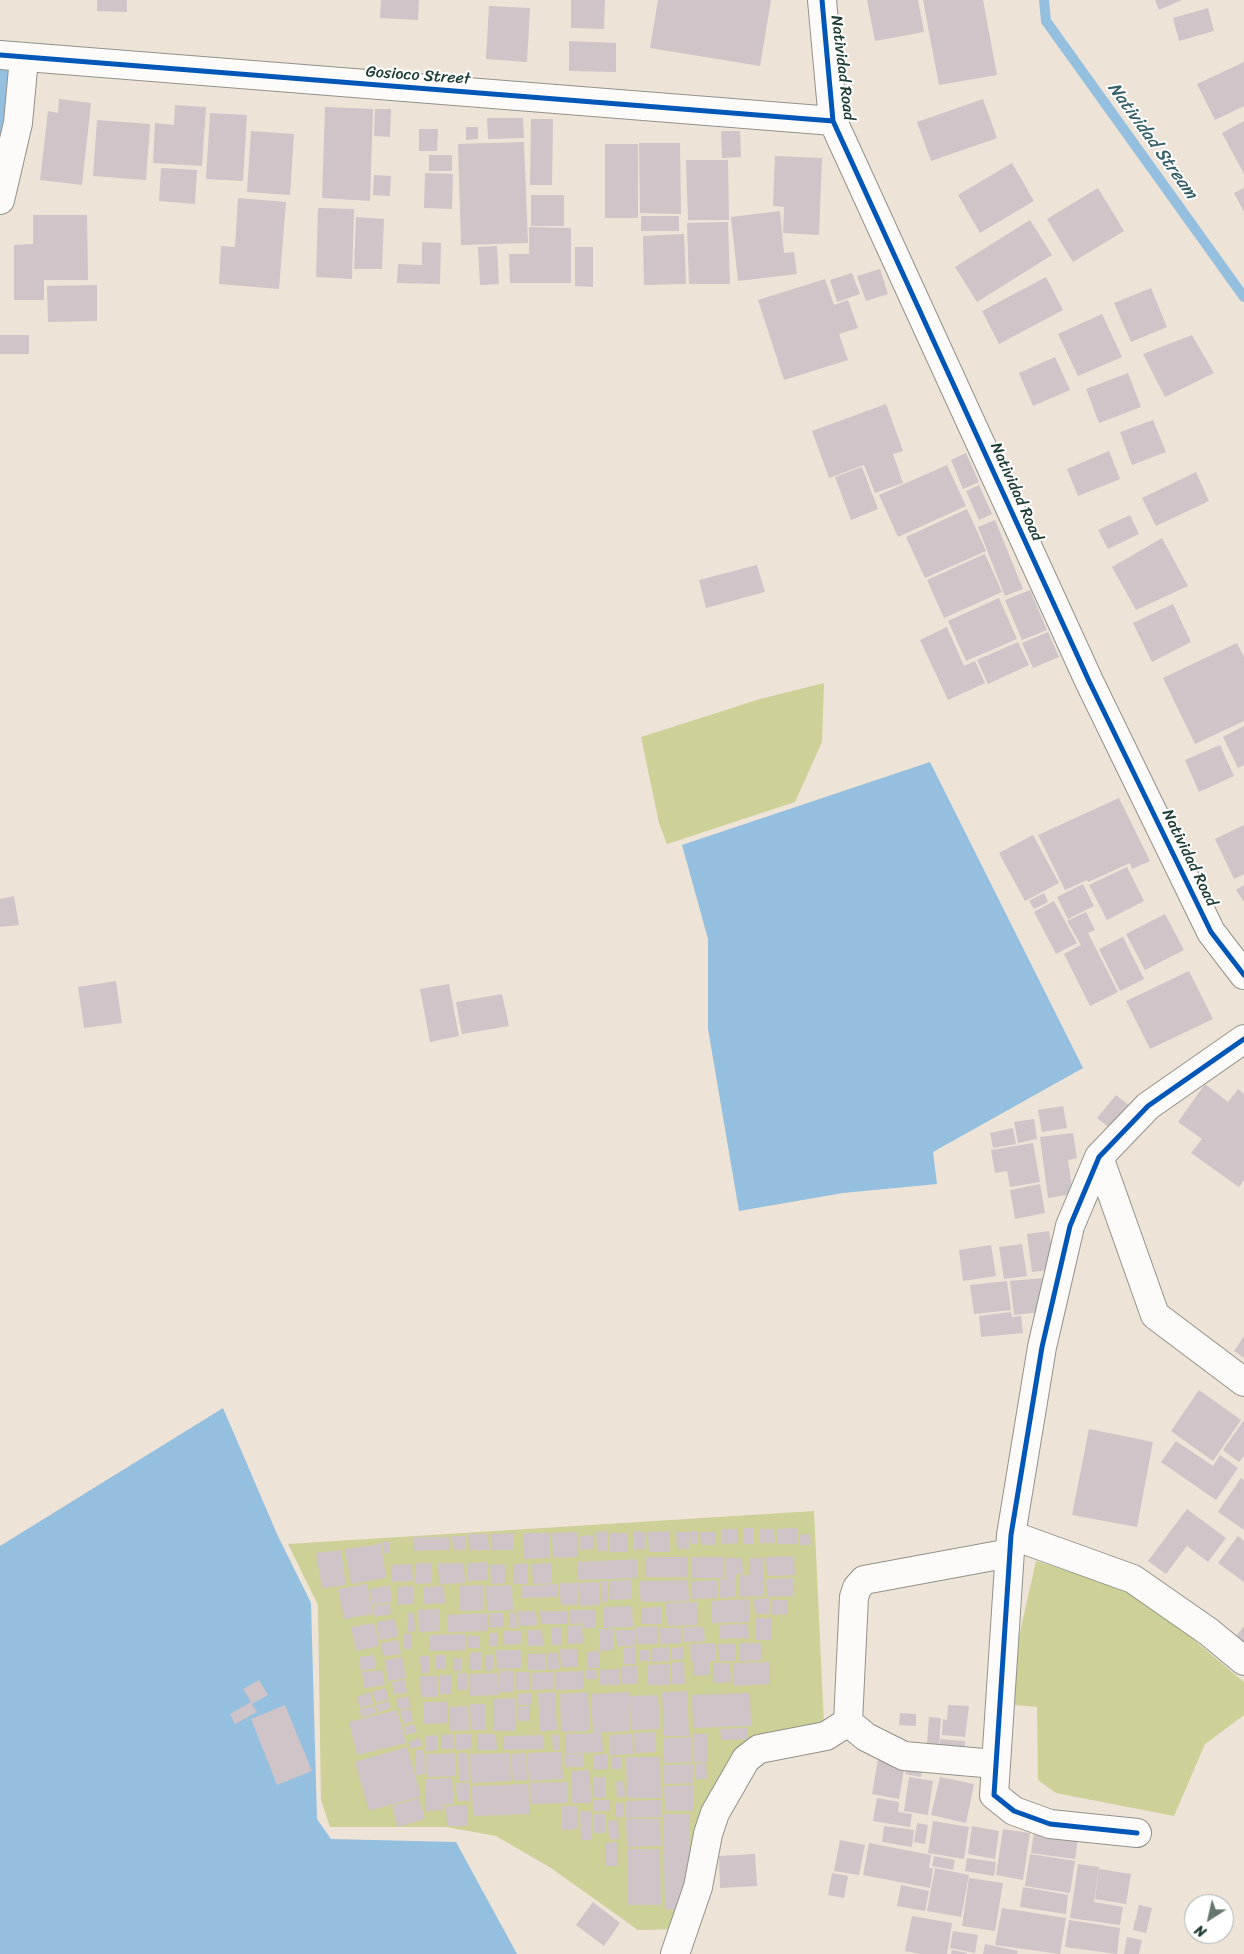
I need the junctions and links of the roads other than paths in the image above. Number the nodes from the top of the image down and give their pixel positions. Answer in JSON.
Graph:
{"nodes":[{"id":1,"x":822,"y":0,"type":"edge"},
{"id":2,"x":12,"y":57,"type":"edge"},
{"id":3,"x":833,"y":121,"type":"junction"},
{"id":4,"x":0,"y":200,"type":"edge"},
{"id":5,"x":1244,"y":975,"type":"edge"},
{"id":6,"x":1244,"y":1039,"type":"edge"},
{"id":7,"x":1099,"y":1157,"type":"junction"},
{"id":8,"x":1244,"y":1382,"type":"edge"},
{"id":9,"x":1011,"y":1544,"type":"junction"},
{"id":10,"x":1244,"y":1661,"type":"edge"},
{"id":11,"x":848,"y":1722,"type":"junction"},
{"id":12,"x":995,"y":1764,"type":"junction"},
{"id":13,"x":1137,"y":1833,"type":"dead end"},
{"id":14,"x":675,"y":1954,"type":"edge"}],
"edges":[{"from":1,"to":3,"type":"street","name":"Natividad Road"},
{"from":2,"to":3,"type":"street","name":"Gosioco Street"},
{"from":2,"to":4,"type":"street"},
{"from":3,"to":5,"type":"street","name":"Natividad Road"},
{"from":6,"to":7,"type":"street"},
{"from":7,"to":8,"type":"street"},
{"from":7,"to":9,"type":"street"},
{"from":9,"to":10,"type":"street"},
{"from":9,"to":11,"type":"street"},
{"from":9,"to":12,"type":"street"},
{"from":11,"to":12,"type":"street"},
{"from":11,"to":14,"type":"street"},
{"from":12,"to":13,"type":"street"}]}
